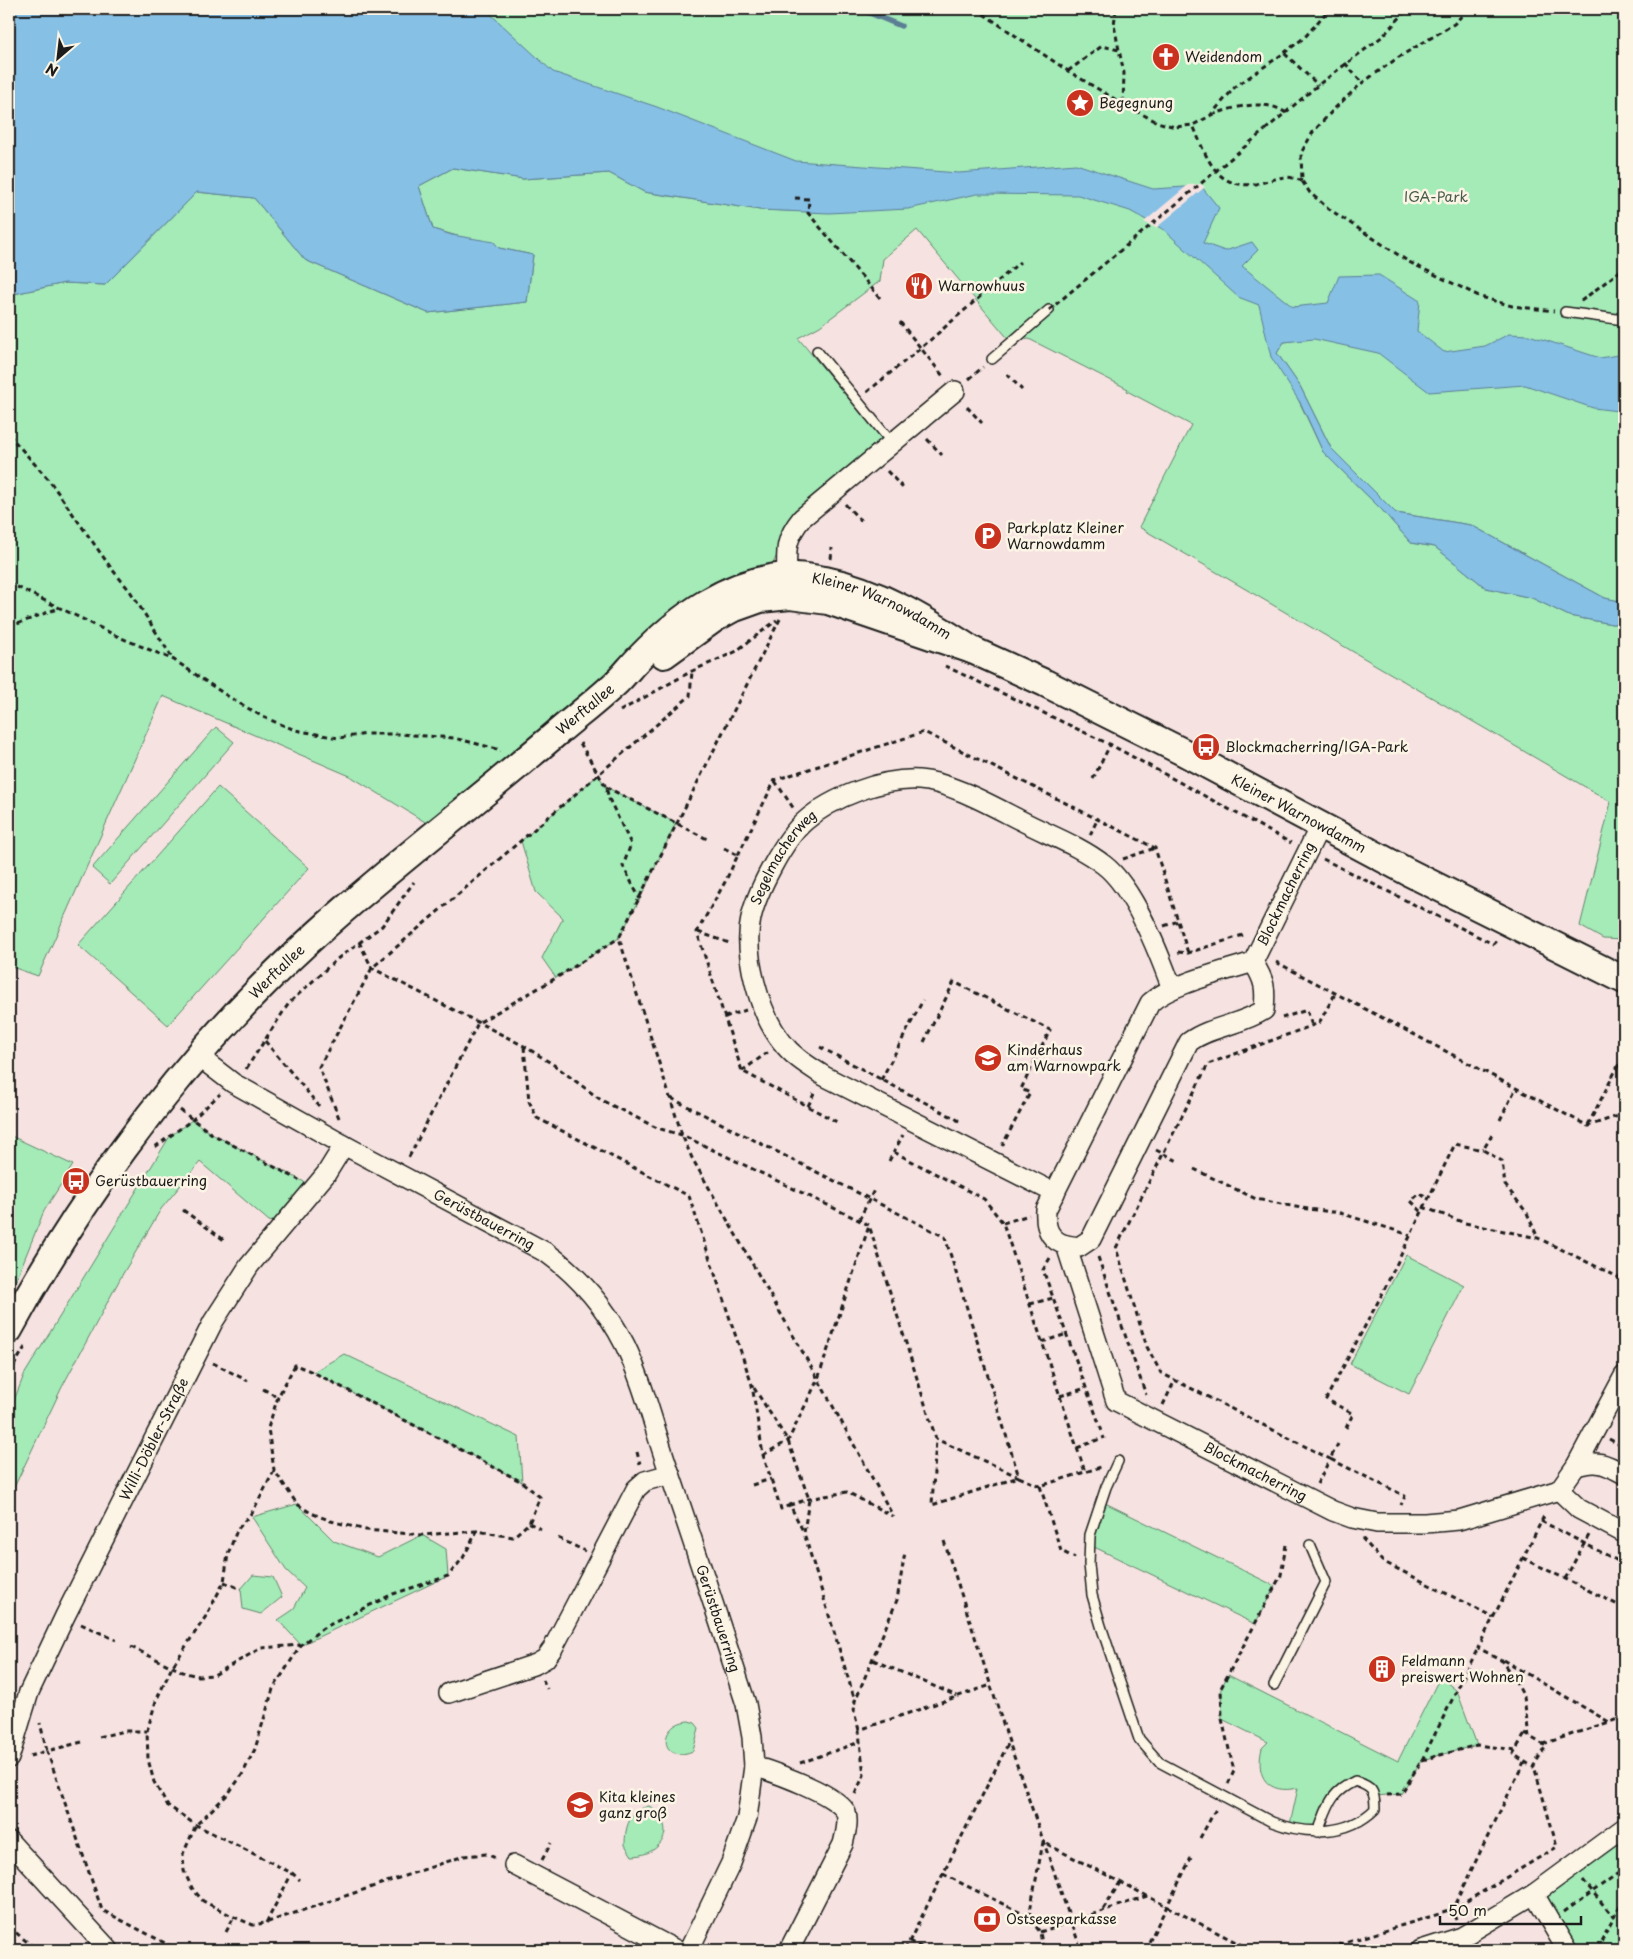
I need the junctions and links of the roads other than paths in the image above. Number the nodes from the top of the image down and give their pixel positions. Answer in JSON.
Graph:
{"nodes":[{"id":1,"x":1049,"y":310,"type":"road end"},
{"id":2,"x":1565,"y":312,"type":"road end"},
{"id":3,"x":1624,"y":320,"type":"edge"},
{"id":4,"x":818,"y":351,"type":"dead end"},
{"id":5,"x":992,"y":358,"type":"road end"},
{"id":6,"x":955,"y":391,"type":"road end"},
{"id":7,"x":892,"y":443,"type":"junction"},
{"id":8,"x":789,"y":586,"type":"junction"},
{"id":9,"x":1320,"y":826,"type":"junction"},
{"id":10,"x":1253,"y":962,"type":"junction"},
{"id":11,"x":1624,"y":980,"type":"edge"},
{"id":12,"x":1172,"y":989,"type":"junction"},
{"id":13,"x":198,"y":1056,"type":"junction"},
{"id":14,"x":344,"y":1145,"type":"junction"},
{"id":15,"x":1055,"y":1193,"type":"junction"},
{"id":16,"x":1062,"y":1244,"type":"junction"},
{"id":17,"x":18,"y":1336,"type":"edge"},
{"id":18,"x":1624,"y":1376,"type":"edge"},
{"id":19,"x":1118,"y":1461,"type":"road end"},
{"id":20,"x":1576,"y":1466,"type":"junction"},
{"id":21,"x":670,"y":1474,"type":"junction"},
{"id":22,"x":1624,"y":1474,"type":"edge"},
{"id":23,"x":1559,"y":1490,"type":"junction"},
{"id":24,"x":1624,"y":1533,"type":"edge"},
{"id":25,"x":1310,"y":1545,"type":"dead end"},
{"id":26,"x":1274,"y":1685,"type":"dead end"},
{"id":27,"x":448,"y":1694,"type":"dead end"},
{"id":28,"x":9,"y":1758,"type":"edge"},
{"id":29,"x":754,"y":1766,"type":"junction"},
{"id":30,"x":1624,"y":1828,"type":"edge"},
{"id":31,"x":1318,"y":1832,"type":"junction"},
{"id":32,"x":9,"y":1841,"type":"edge"},
{"id":33,"x":514,"y":1865,"type":"road end"},
{"id":34,"x":1534,"y":1894,"type":"junction"},
{"id":35,"x":104,"y":1948,"type":"edge"},
{"id":36,"x":676,"y":1950,"type":"edge"},
{"id":37,"x":689,"y":1950,"type":"edge"},
{"id":38,"x":789,"y":1950,"type":"edge"},
{"id":39,"x":1421,"y":1950,"type":"edge"},
{"id":40,"x":1567,"y":1950,"type":"edge"}],
"edges":[{"from":1,"to":5,"type":"lane"},
{"from":2,"to":3,"type":"lane"},
{"from":4,"to":7,"type":"lane"},
{"from":6,"to":7,"type":"street"},
{"from":7,"to":8,"type":"street"},
{"from":8,"to":9,"type":"street","name":"Kleiner Warnowdamm"},
{"from":8,"to":13,"type":"street","name":"Werftallee"},
{"from":9,"to":10,"type":"street","name":"Blockmacherring"},
{"from":9,"to":11,"type":"street","name":"Kleiner Warnowdamm"},
{"from":10,"to":12,"type":"street","name":"Blockmacherring"},
{"from":10,"to":16,"type":"street","name":"Blockmacherring"},
{"from":12,"to":15,"type":"street","name":"Blockmacherring"},
{"from":12,"to":15,"type":"street","name":"Segelmacherweg"},
{"from":13,"to":14,"type":"street","name":"Gerüstbauerring"},
{"from":13,"to":17,"type":"street","name":"Werftallee"},
{"from":14,"to":21,"type":"street","name":"Gerüstbauerring"},
{"from":14,"to":28,"type":"street","name":"Willi-Döbler-Straße"},
{"from":15,"to":16,"type":"street","name":"Blockmacherring"},
{"from":16,"to":23,"type":"street","name":"Blockmacherring"},
{"from":18,"to":20,"type":"street"},
{"from":19,"to":31,"type":"lane"},
{"from":20,"to":22,"type":"street"},
{"from":20,"to":23,"type":"street"},
{"from":21,"to":27,"type":"street"},
{"from":21,"to":29,"type":"street","name":"Gerüstbauerring"},
{"from":23,"to":24,"type":"street"},
{"from":25,"to":26,"type":"lane"},
{"from":29,"to":37,"type":"street","name":"Gerüstbauerring"},
{"from":29,"to":38,"type":"street"},
{"from":30,"to":34,"type":"street"},
{"from":31,"to":31,"type":"lane"},
{"from":32,"to":35,"type":"street"},
{"from":33,"to":36,"type":"street"},
{"from":34,"to":39,"type":"street"},
{"from":34,"to":40,"type":"street"}]}
